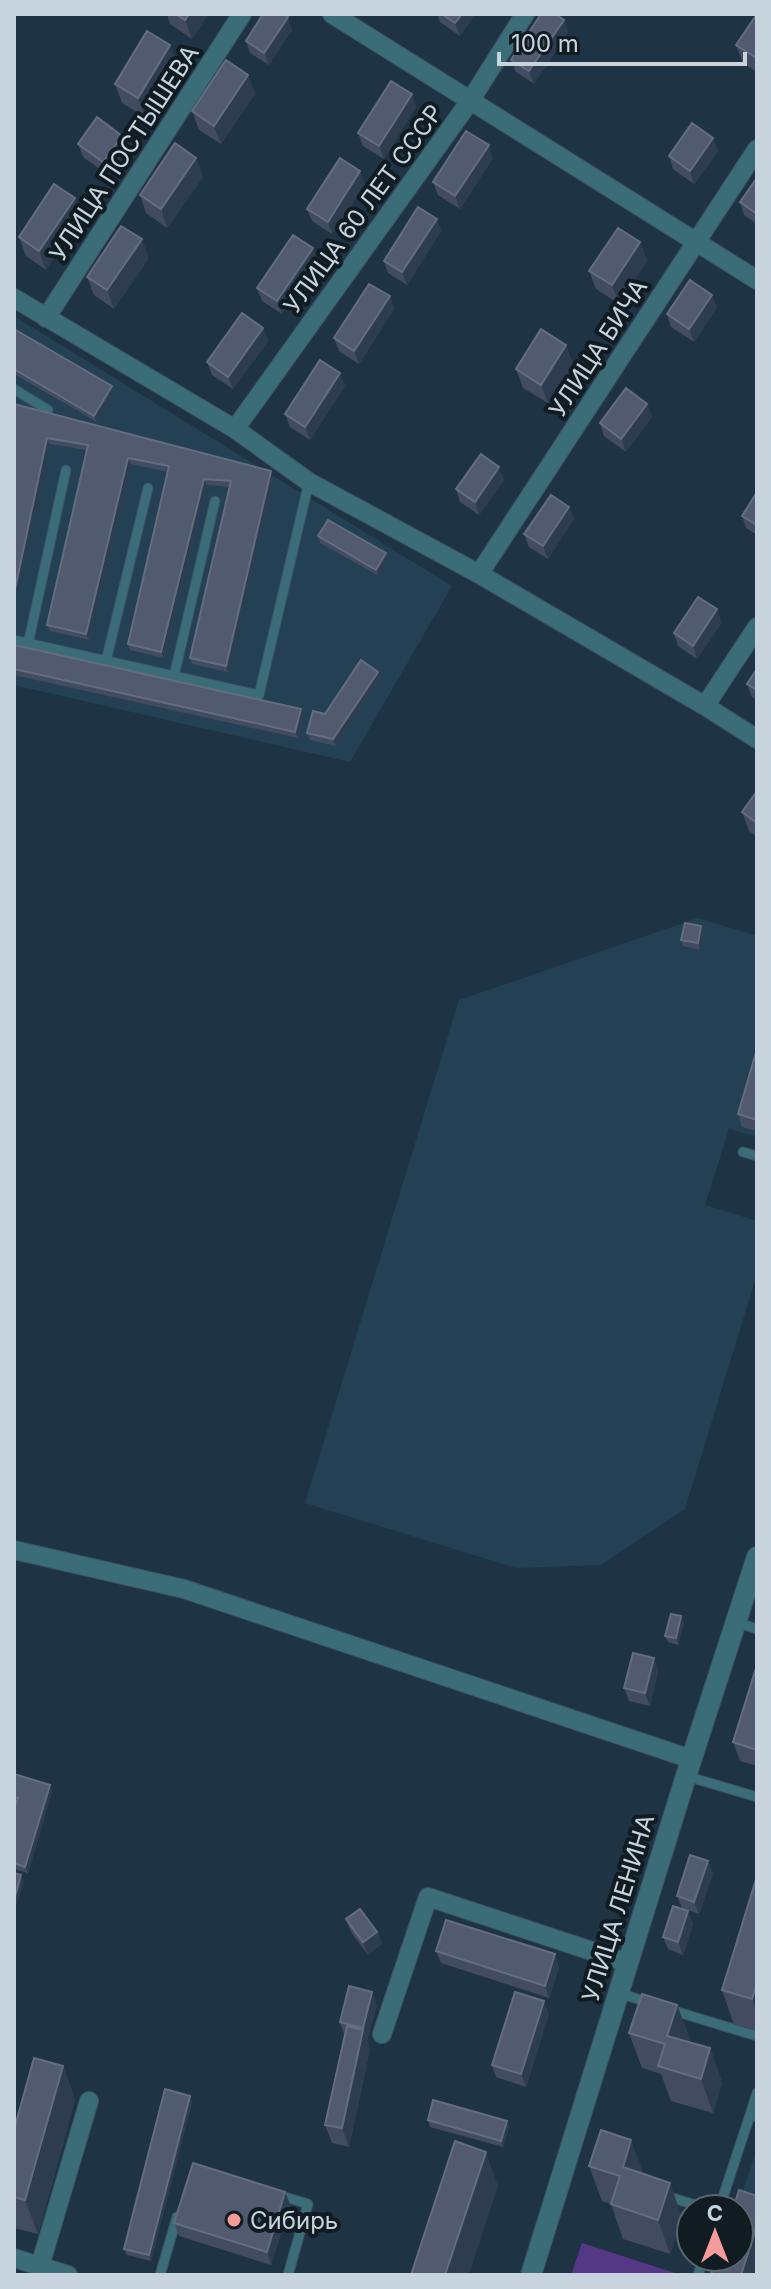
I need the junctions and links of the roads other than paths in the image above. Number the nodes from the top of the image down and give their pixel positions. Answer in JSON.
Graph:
{"nodes":[{"id":1,"x":242,"y":14,"type":"edge"},
{"id":2,"x":332,"y":14,"type":"edge"},
{"id":3,"x":525,"y":14,"type":"edge"},
{"id":4,"x":470,"y":101,"type":"junction"},
{"id":5,"x":757,"y":149,"type":"edge"},
{"id":6,"x":697,"y":242,"type":"junction"},
{"id":7,"x":757,"y":280,"type":"edge"},
{"id":8,"x":14,"y":298,"type":"edge"},
{"id":9,"x":46,"y":318,"type":"junction"},
{"id":10,"x":14,"y":389,"type":"edge"},
{"id":11,"x":48,"y":410,"type":"edge"},
{"id":12,"x":235,"y":429,"type":"junction"},
{"id":13,"x":66,"y":470,"type":"dead end"},
{"id":14,"x":309,"y":482,"type":"junction"},
{"id":15,"x":148,"y":488,"type":"dead end"},
{"id":16,"x":215,"y":501,"type":"dead end"},
{"id":17,"x":479,"y":574,"type":"junction"},
{"id":18,"x":757,"y":627,"type":"edge"},
{"id":19,"x":14,"y":640,"type":"edge"},
{"id":20,"x":28,"y":644,"type":"junction"},
{"id":21,"x":106,"y":661,"type":"junction"},
{"id":22,"x":174,"y":676,"type":"junction"},
{"id":23,"x":705,"y":706,"type":"junction"},
{"id":24,"x":757,"y":739,"type":"edge"},
{"id":25,"x":743,"y":1152,"type":"dead end"},
{"id":26,"x":757,"y":1156,"type":"edge"},
{"id":27,"x":14,"y":1550,"type":"edge"},
{"id":28,"x":757,"y":1557,"type":"edge"},
{"id":29,"x":736,"y":1622,"type":"junction"},
{"id":30,"x":757,"y":1629,"type":"edge"},
{"id":31,"x":688,"y":1768,"type":"junction"},
{"id":32,"x":757,"y":1797,"type":"edge"},
{"id":33,"x":628,"y":1963,"type":"junction"},
{"id":34,"x":619,"y":1993,"type":"junction"},
{"id":35,"x":382,"y":2034,"type":"dead end"},
{"id":36,"x":757,"y":2036,"type":"edge"},
{"id":37,"x":757,"y":2093,"type":"edge"},
{"id":38,"x":89,"y":2101,"type":"dead end"},
{"id":39,"x":754,"y":2116,"type":"edge"},
{"id":40,"x":264,"y":2190,"type":"edge"},
{"id":41,"x":658,"y":2193,"type":"edge"},
{"id":42,"x":725,"y":2193,"type":"edge"},
{"id":43,"x":675,"y":2198,"type":"edge"},
{"id":44,"x":180,"y":2207,"type":"edge"},
{"id":45,"x":14,"y":2258,"type":"edge"},
{"id":46,"x":40,"y":2266,"type":"junction"},
{"id":47,"x":68,"y":2275,"type":"edge"},
{"id":48,"x":160,"y":2275,"type":"edge"},
{"id":49,"x":288,"y":2275,"type":"edge"},
{"id":50,"x":531,"y":2275,"type":"edge"}],
"edges":[{"from":1,"to":9,"type":"street","name":"УЛИЦА ПОСТЫШЕВА"},
{"from":2,"to":4,"type":"street"},
{"from":3,"to":4,"type":"street","name":"УЛИЦА 60 ЛЕТ СССР"},
{"from":4,"to":6,"type":"street"},
{"from":4,"to":12,"type":"street","name":"УЛИЦА 60 ЛЕТ СССР"},
{"from":5,"to":6,"type":"street","name":"УЛИЦА БИЧА"},
{"from":6,"to":7,"type":"street"},
{"from":6,"to":17,"type":"street","name":"УЛИЦА БИЧА"},
{"from":8,"to":9,"type":"street"},
{"from":9,"to":12,"type":"street"},
{"from":10,"to":11,"type":"lane"},
{"from":12,"to":14,"type":"street"},
{"from":13,"to":20,"type":"lane"},
{"from":14,"to":17,"type":"street"},
{"from":14,"to":22,"type":"lane"},
{"from":15,"to":21,"type":"lane"},
{"from":16,"to":22,"type":"lane"},
{"from":17,"to":23,"type":"street"},
{"from":18,"to":23,"type":"street"},
{"from":19,"to":20,"type":"lane"},
{"from":20,"to":21,"type":"lane"},
{"from":21,"to":22,"type":"lane"},
{"from":23,"to":24,"type":"street"},
{"from":25,"to":26,"type":"lane"},
{"from":27,"to":31,"type":"street"},
{"from":28,"to":29,"type":"street","name":"УЛИЦА ЛЕНИНА"},
{"from":29,"to":30,"type":"lane"},
{"from":29,"to":31,"type":"street","name":"УЛИЦА ЛЕНИНА"},
{"from":31,"to":32,"type":"lane"},
{"from":31,"to":33,"type":"street","name":"УЛИЦА ЛЕНИНА"},
{"from":33,"to":34,"type":"street","name":"УЛИЦА ЛЕНИНА"},
{"from":33,"to":35,"type":"street"},
{"from":34,"to":36,"type":"lane"},
{"from":34,"to":50,"type":"street","name":"УЛИЦА ЛЕНИНА"},
{"from":37,"to":39,"type":"lane"},
{"from":38,"to":46,"type":"street"},
{"from":39,"to":42,"type":"lane"},
{"from":40,"to":49,"type":"lane"},
{"from":41,"to":43,"type":"lane"},
{"from":44,"to":48,"type":"lane"},
{"from":45,"to":46,"type":"street"},
{"from":46,"to":47,"type":"street"}]}
